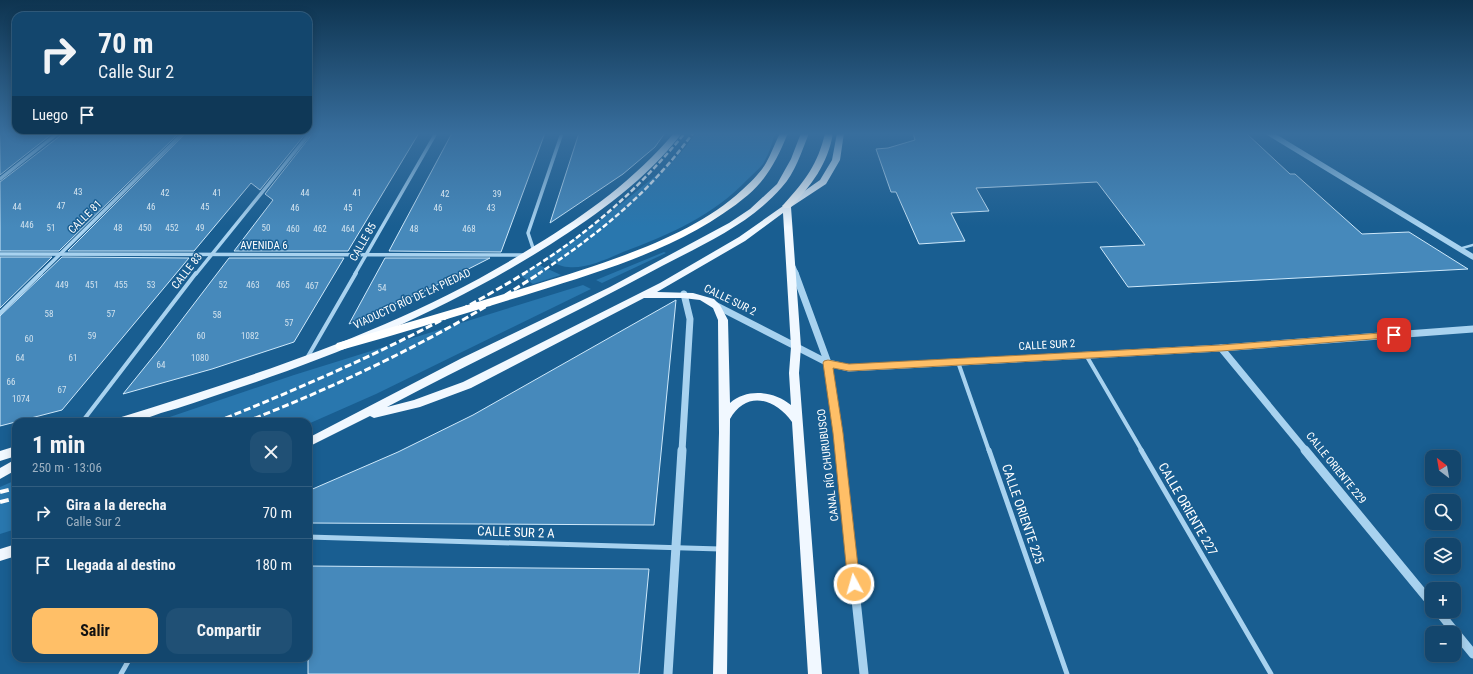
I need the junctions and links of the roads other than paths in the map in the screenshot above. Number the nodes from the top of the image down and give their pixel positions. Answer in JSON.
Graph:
{"nodes":[{"id":1,"x":18,"y":164,"type":"edge"},
{"id":2,"x":151,"y":164,"type":"edge"},
{"id":3,"x":284,"y":164,"type":"edge"},
{"id":4,"x":418,"y":164,"type":"edge"},
{"id":5,"x":551,"y":164,"type":"edge"},
{"id":6,"x":650,"y":164,"type":"edge"},
{"id":7,"x":769,"y":164,"type":"edge"},
{"id":8,"x":792,"y":164,"type":"edge"},
{"id":9,"x":819,"y":164,"type":"edge"},
{"id":10,"x":833,"y":164,"type":"edge"},
{"id":11,"x":1321,"y":164,"type":"edge"},
{"id":12,"x":0,"y":179,"type":"edge"},
{"id":13,"x":787,"y":206,"type":"junction"},
{"id":14,"x":1473,"y":245,"type":"edge"},
{"id":15,"x":1459,"y":248,"type":"junction"},
{"id":16,"x":531,"y":253,"type":"junction"},
{"id":17,"x":0,"y":254,"type":"edge"},
{"id":18,"x":60,"y":254,"type":"junction"},
{"id":19,"x":211,"y":254,"type":"junction"},
{"id":20,"x":366,"y":255,"type":"junction"},
{"id":21,"x":1473,"y":257,"type":"edge"},
{"id":22,"x":790,"y":260,"type":"junction"},
{"id":23,"x":684,"y":294,"type":"junction"},
{"id":24,"x":638,"y":298,"type":"junction"},
{"id":25,"x":715,"y":305,"type":"junction"},
{"id":26,"x":0,"y":313,"type":"edge"},
{"id":27,"x":1473,"y":329,"type":"edge"},
{"id":28,"x":341,"y":346,"type":"junction"},
{"id":29,"x":796,"y":347,"type":"junction"},
{"id":30,"x":1221,"y":348,"type":"junction"},
{"id":31,"x":1086,"y":355,"type":"junction"},
{"id":32,"x":306,"y":360,"type":"junction"},
{"id":33,"x":958,"y":362,"type":"junction"},
{"id":34,"x":828,"y":363,"type":"junction"},
{"id":35,"x":85,"y":418,"type":"edge"},
{"id":36,"x":132,"y":418,"type":"edge"},
{"id":37,"x":358,"y":418,"type":"junction"},
{"id":38,"x":724,"y":419,"type":"junction"},
{"id":39,"x":798,"y":421,"type":"junction"},
{"id":40,"x":312,"y":441,"type":"edge"},
{"id":41,"x":12,"y":452,"type":"edge"},
{"id":42,"x":0,"y":456,"type":"edge"},
{"id":43,"x":12,"y":466,"type":"edge"},
{"id":44,"x":0,"y":474,"type":"edge"},
{"id":45,"x":312,"y":537,"type":"edge"},
{"id":46,"x":676,"y":548,"type":"junction"},
{"id":47,"x":722,"y":549,"type":"junction"},
{"id":48,"x":12,"y":551,"type":"edge"},
{"id":49,"x":0,"y":555,"type":"edge"},
{"id":50,"x":1425,"y":596,"type":"edge"},
{"id":51,"x":1444,"y":618,"type":"edge"},
{"id":52,"x":1473,"y":654,"type":"edge"},
{"id":53,"x":128,"y":662,"type":"edge"},
{"id":54,"x":121,"y":674,"type":"edge"},
{"id":55,"x":668,"y":674,"type":"edge"},
{"id":56,"x":720,"y":674,"type":"edge"},
{"id":57,"x":815,"y":674,"type":"edge"},
{"id":58,"x":864,"y":674,"type":"edge"},
{"id":59,"x":1067,"y":674,"type":"edge"},
{"id":60,"x":1271,"y":674,"type":"edge"}],
"edges":[{"from":1,"to":12,"type":"street"},
{"from":2,"to":18,"type":"street","name":"CALLE 81"},
{"from":3,"to":19,"type":"street","name":"CALLE 83"},
{"from":4,"to":20,"type":"street","name":"CALLE 85"},
{"from":5,"to":16,"type":"street"},
{"from":6,"to":16,"type":"main road","name":"VIADUCTO RÍO DE LA PIEDAD"},
{"from":7,"to":28,"type":"highway"},
{"from":8,"to":37,"type":"main road"},
{"from":9,"to":13,"type":"highway"},
{"from":10,"to":13,"type":"main road"},
{"from":11,"to":15,"type":"street"},
{"from":13,"to":22,"type":"main road","name":"CANAL RÍO CHURUBUSCO"},
{"from":13,"to":24,"type":"main road"},
{"from":14,"to":15,"type":"lane"},
{"from":15,"to":21,"type":"street"},
{"from":16,"to":20,"type":"street","name":"AVENIDA 6"},
{"from":16,"to":28,"type":"main road","name":"VIADUCTO RÍO DE LA PIEDAD"},
{"from":17,"to":18,"type":"street","name":"AVENIDA 6"},
{"from":18,"to":19,"type":"street","name":"AVENIDA 6"},
{"from":18,"to":26,"type":"street","name":"CALLE 81"},
{"from":19,"to":20,"type":"street","name":"AVENIDA 6"},
{"from":19,"to":35,"type":"street","name":"CALLE 83"},
{"from":20,"to":32,"type":"street","name":"CALLE 85"},
{"from":22,"to":29,"type":"main road","name":"CANAL RÍO CHURUBUSCO"},
{"from":22,"to":34,"type":"street","name":"CANAL RÍO CHURUBUSCO"},
{"from":23,"to":24,"type":"main road","name":"CALLE SUR 2"},
{"from":23,"to":25,"type":"main road","name":"CALLE SUR 2"},
{"from":23,"to":46,"type":"street"},
{"from":24,"to":37,"type":"main road"},
{"from":25,"to":29,"type":"street","name":"CALLE SUR 2"},
{"from":25,"to":38,"type":"main road"},
{"from":27,"to":30,"type":"street","name":"CALLE SUR 2"},
{"from":28,"to":32,"type":"main road","name":"VIADUCTO RÍO DE LA PIEDAD"},
{"from":29,"to":34,"type":"street","name":"CALLE SUR 2"},
{"from":29,"to":39,"type":"main road","name":"CANAL RÍO CHURUBUSCO"},
{"from":30,"to":31,"type":"street","name":"CALLE SUR 2"},
{"from":30,"to":50,"type":"street","name":"CALLE ORIENTE 229"},
{"from":31,"to":33,"type":"street","name":"CALLE SUR 2"},
{"from":31,"to":60,"type":"street","name":"CALLE ORIENTE 227"},
{"from":32,"to":36,"type":"main road","name":"VIADUCTO RÍO DE LA PIEDAD"},
{"from":33,"to":34,"type":"street","name":"CALLE SUR 2"},
{"from":33,"to":59,"type":"street","name":"CALLE ORIENTE 225"},
{"from":34,"to":58,"type":"street","name":"CANAL RÍO CHURUBUSCO"},
{"from":37,"to":40,"type":"main road"},
{"from":38,"to":39,"type":"main road"},
{"from":38,"to":47,"type":"main road"},
{"from":39,"to":57,"type":"main road","name":"CANAL RÍO CHURUBUSCO"},
{"from":41,"to":42,"type":"main road"},
{"from":43,"to":44,"type":"main road"},
{"from":45,"to":46,"type":"street","name":"CALLE SUR 2 A"},
{"from":46,"to":47,"type":"street","name":"CALLE SUR 2 A"},
{"from":46,"to":55,"type":"street"},
{"from":47,"to":56,"type":"main road"},
{"from":48,"to":49,"type":"main road"},
{"from":51,"to":52,"type":"street"},
{"from":53,"to":54,"type":"street"}]}
